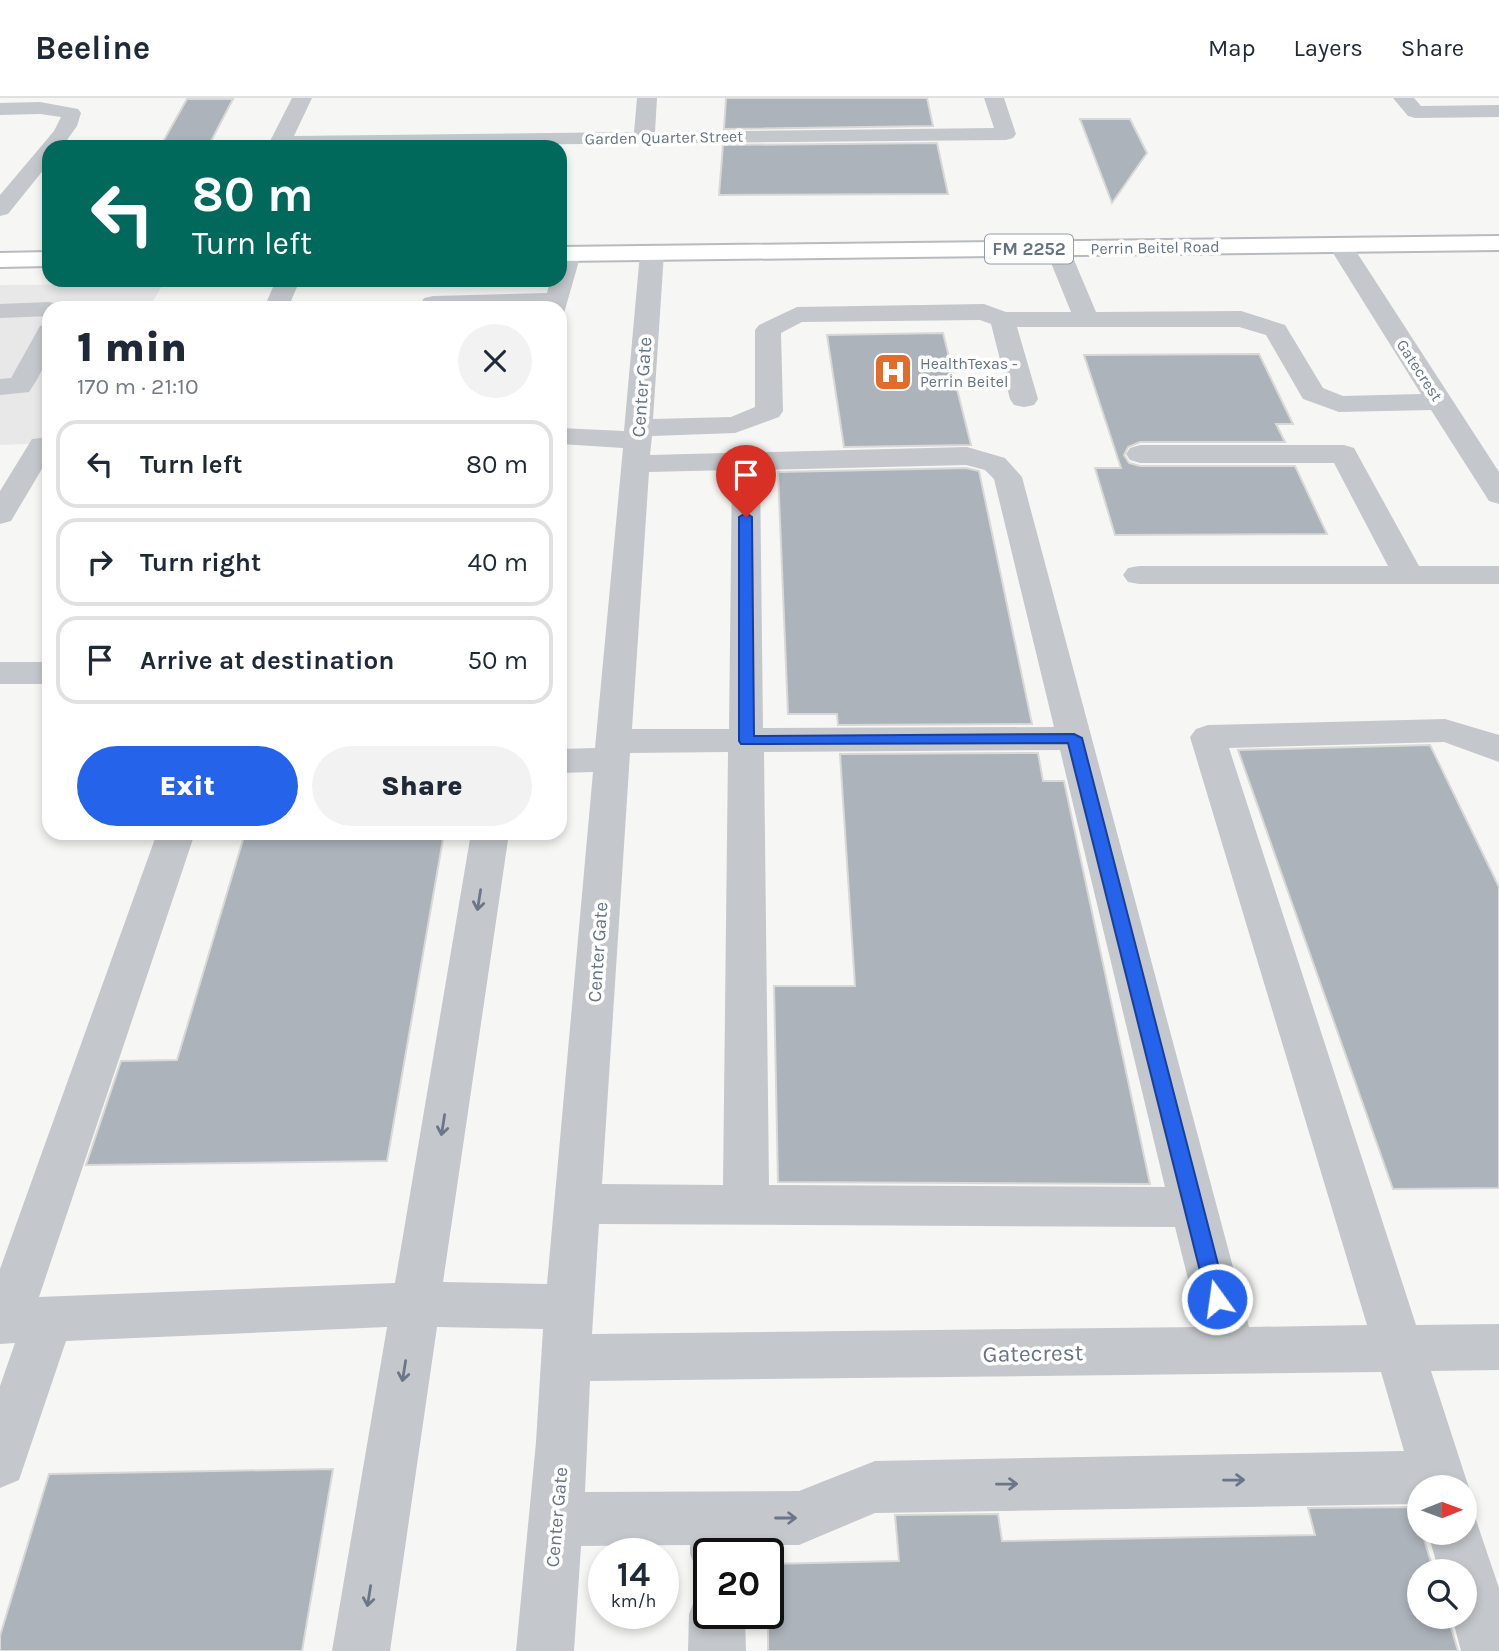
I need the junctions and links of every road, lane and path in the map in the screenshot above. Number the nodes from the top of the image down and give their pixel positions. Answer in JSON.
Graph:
{"nodes":[{"id":1,"x":302,"y":98,"type":"edge"},
{"id":2,"x":647,"y":98,"type":"edge"},
{"id":3,"x":994,"y":98,"type":"edge"},
{"id":4,"x":1409,"y":105,"type":"edge"},
{"id":5,"x":0,"y":108,"type":"edge"},
{"id":6,"x":1499,"y":111,"type":"edge"},
{"id":7,"x":644,"y":137,"type":"junction"},
{"id":8,"x":56,"y":140,"type":"edge"},
{"id":9,"x":281,"y":140,"type":"edge"},
{"id":10,"x":488,"y":140,"type":"edge"},
{"id":11,"x":42,"y":158,"type":"edge"},
{"id":12,"x":0,"y":209,"type":"edge"},
{"id":13,"x":1499,"y":243,"type":"edge"},
{"id":14,"x":1340,"y":245,"type":"junction"},
{"id":15,"x":1058,"y":248,"type":"junction"},
{"id":16,"x":652,"y":253,"type":"junction"},
{"id":17,"x":567,"y":254,"type":"edge"},
{"id":18,"x":0,"y":260,"type":"edge"},
{"id":19,"x":42,"y":260,"type":"edge"},
{"id":20,"x":447,"y":287,"type":"edge"},
{"id":21,"x":433,"y":301,"type":"edge"},
{"id":22,"x":42,"y":305,"type":"edge"},
{"id":23,"x":0,"y":311,"type":"edge"},
{"id":24,"x":1002,"y":320,"type":"junction"},
{"id":25,"x":1087,"y":320,"type":"junction"},
{"id":26,"x":42,"y":344,"type":"edge"},
{"id":27,"x":0,"y":387,"type":"edge"},
{"id":28,"x":1024,"y":399,"type":"dead end"},
{"id":29,"x":1440,"y":402,"type":"junction"},
{"id":30,"x":567,"y":437,"type":"edge"},
{"id":31,"x":637,"y":444,"type":"junction"},
{"id":32,"x":42,"y":445,"type":"edge"},
{"id":33,"x":1140,"y":454,"type":"dead end"},
{"id":34,"x":1486,"y":455,"type":"edge"},
{"id":35,"x":746,"y":461,"type":"junction"},
{"id":36,"x":1499,"y":495,"type":"edge"},
{"id":37,"x":0,"y":514,"type":"edge"},
{"id":38,"x":1139,"y":575,"type":"dead end"},
{"id":39,"x":1409,"y":575,"type":"junction"},
{"id":40,"x":1499,"y":575,"type":"edge"},
{"id":41,"x":0,"y":673,"type":"edge"},
{"id":42,"x":42,"y":673,"type":"edge"},
{"id":43,"x":1074,"y":738,"type":"junction"},
{"id":44,"x":746,"y":741,"type":"junction"},
{"id":45,"x":1498,"y":747,"type":"edge"},
{"id":46,"x":613,"y":751,"type":"junction"},
{"id":47,"x":567,"y":760,"type":"edge"},
{"id":48,"x":174,"y":840,"type":"edge"},
{"id":49,"x":489,"y":840,"type":"edge"},
{"id":50,"x":577,"y":1204,"type":"junction"},
{"id":51,"x":746,"y":1205,"type":"junction"},
{"id":52,"x":1194,"y":1208,"type":"junction"},
{"id":53,"x":414,"y":1304,"type":"junction"},
{"id":54,"x":569,"y":1307,"type":"junction"},
{"id":55,"x":18,"y":1320,"type":"edge"},
{"id":56,"x":1499,"y":1347,"type":"edge"},
{"id":57,"x":1400,"y":1349,"type":"junction"},
{"id":58,"x":1230,"y":1350,"type":"junction"},
{"id":59,"x":568,"y":1358,"type":"junction"},
{"id":60,"x":0,"y":1462,"type":"edge"},
{"id":61,"x":1438,"y":1475,"type":"edge"},
{"id":62,"x":1407,"y":1482,"type":"edge"},
{"id":63,"x":556,"y":1518,"type":"junction"},
{"id":64,"x":717,"y":1536,"type":"edge"},
{"id":65,"x":1459,"y":1545,"type":"edge"},
{"id":66,"x":717,"y":1629,"type":"edge"},
{"id":67,"x":361,"y":1651,"type":"edge"},
{"id":68,"x":545,"y":1651,"type":"edge"},
{"id":69,"x":717,"y":1651,"type":"edge"},
{"id":70,"x":1490,"y":1651,"type":"edge"}],
"edges":[{"from":1,"to":9,"type":"street"},
{"from":2,"to":7,"type":"street"},
{"from":3,"to":7,"type":"street","name":"Garden Quarter Street"},
{"from":4,"to":6,"type":"street"},
{"from":5,"to":8,"type":"street"},
{"from":7,"to":10,"type":"street","name":"Garden Quarter Street"},
{"from":11,"to":12,"type":"street"},
{"from":13,"to":14,"type":"main road","name":"Perrin Beitel Road","number":"FM 2252"},
{"from":14,"to":15,"type":"main road","name":"Perrin Beitel Road","number":"FM 2252"},
{"from":14,"to":29,"type":"street","name":"Gatecrest"},
{"from":15,"to":16,"type":"main road","name":"Perrin Beitel Road","number":"FM 2252"},
{"from":15,"to":25,"type":"street"},
{"from":16,"to":17,"type":"main road","name":"Perrin Beitel Road","number":"FM 2252"},
{"from":16,"to":31,"type":"street","name":"Center Gate"},
{"from":18,"to":19,"type":"main road"},
{"from":20,"to":21,"type":"street"},
{"from":22,"to":23,"type":"street"},
{"from":24,"to":25,"type":"street"},
{"from":24,"to":28,"type":"street"},
{"from":24,"to":31,"type":"street"},
{"from":25,"to":29,"type":"street"},
{"from":26,"to":27,"type":"street"},
{"from":29,"to":34,"type":"street","name":"Gatecrest"},
{"from":30,"to":31,"type":"street"},
{"from":31,"to":35,"type":"street"},
{"from":31,"to":46,"type":"street","name":"Center Gate"},
{"from":32,"to":37,"type":"street"},
{"from":33,"to":39,"type":"street"},
{"from":34,"to":36,"type":"street","name":"Gatecrest"},
{"from":35,"to":43,"type":"street"},
{"from":35,"to":44,"type":"street"},
{"from":38,"to":39,"type":"street"},
{"from":39,"to":40,"type":"street"},
{"from":41,"to":42,"type":"street"},
{"from":43,"to":44,"type":"street"},
{"from":43,"to":52,"type":"street"},
{"from":44,"to":46,"type":"street"},
{"from":44,"to":51,"type":"street"},
{"from":45,"to":57,"type":"street"},
{"from":46,"to":47,"type":"street"},
{"from":46,"to":50,"type":"street","name":"Center Gate"},
{"from":48,"to":55,"type":"street"},
{"from":49,"to":53,"type":"street","one_way":true},
{"from":50,"to":51,"type":"street"},
{"from":50,"to":54,"type":"street","name":"Center Gate"},
{"from":51,"to":52,"type":"street"},
{"from":52,"to":58,"type":"street"},
{"from":53,"to":54,"type":"street"},
{"from":53,"to":55,"type":"street"},
{"from":53,"to":67,"type":"street","one_way":true},
{"from":54,"to":59,"type":"street","name":"Center Gate"},
{"from":55,"to":60,"type":"street"},
{"from":56,"to":57,"type":"street","name":"Gatecrest"},
{"from":57,"to":58,"type":"street","name":"Gatecrest"},
{"from":57,"to":61,"type":"street"},
{"from":58,"to":59,"type":"street","name":"Gatecrest"},
{"from":59,"to":63,"type":"street","name":"Center Gate"},
{"from":64,"to":62,"type":"street","one_way":true},
{"from":63,"to":64,"type":"street"},
{"from":63,"to":68,"type":"street","name":"Center Gate"},
{"from":65,"to":70,"type":"street"},
{"from":66,"to":69,"type":"street"}]}
